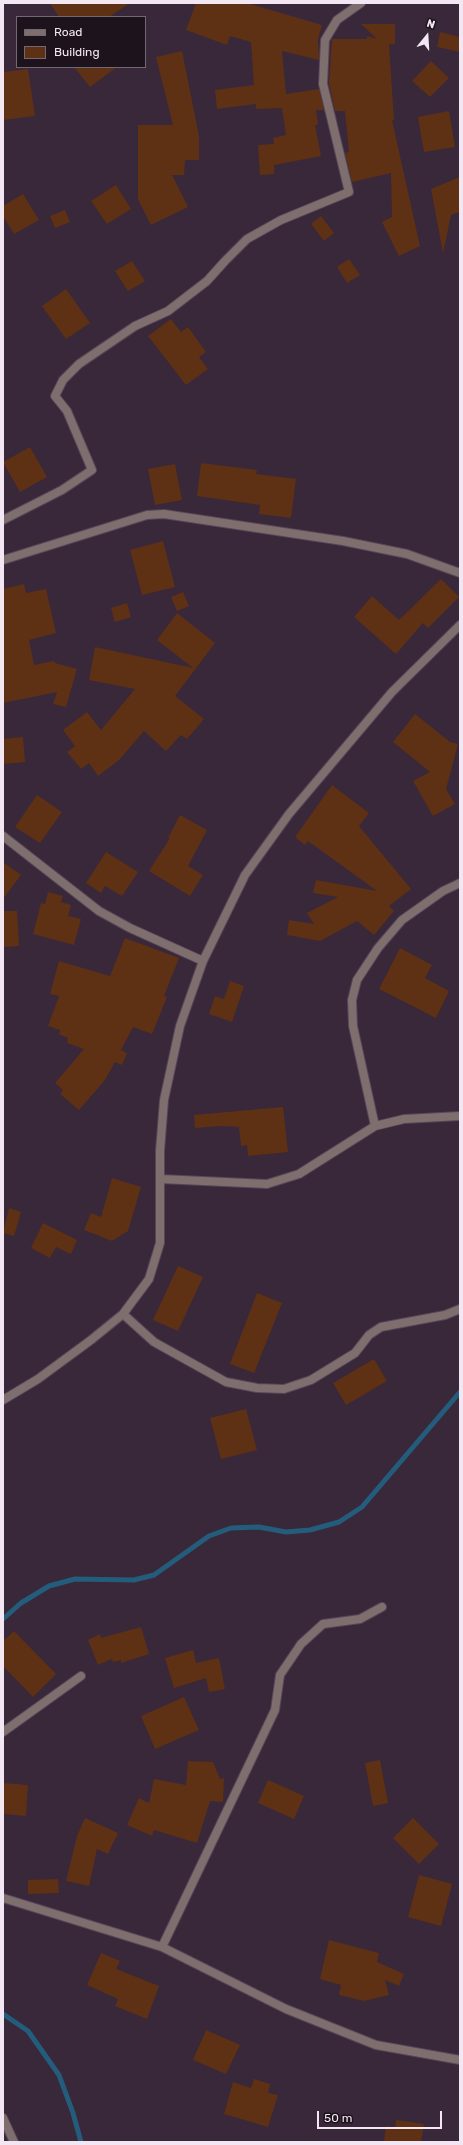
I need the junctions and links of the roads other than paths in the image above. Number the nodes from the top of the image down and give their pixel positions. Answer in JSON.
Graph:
{"nodes":[{"id":1,"x":360,"y":3,"type":"edge"},
{"id":2,"x":3,"y":520,"type":"edge"},
{"id":3,"x":3,"y":560,"type":"edge"},
{"id":4,"x":460,"y":573,"type":"edge"},
{"id":5,"x":460,"y":625,"type":"edge"},
{"id":6,"x":3,"y":836,"type":"edge"},
{"id":7,"x":460,"y":883,"type":"edge"},
{"id":8,"x":203,"y":961,"type":"junction"},
{"id":9,"x":460,"y":1116,"type":"edge"},
{"id":10,"x":376,"y":1126,"type":"junction"},
{"id":11,"x":161,"y":1179,"type":"junction"},
{"id":12,"x":460,"y":1309,"type":"edge"},
{"id":13,"x":123,"y":1314,"type":"junction"},
{"id":14,"x":3,"y":1400,"type":"edge"},
{"id":15,"x":382,"y":1607,"type":"dead end"},
{"id":16,"x":81,"y":1676,"type":"dead end"},
{"id":17,"x":3,"y":1732,"type":"edge"},
{"id":18,"x":3,"y":1898,"type":"edge"},
{"id":19,"x":162,"y":1947,"type":"junction"},
{"id":20,"x":460,"y":2060,"type":"edge"},
{"id":21,"x":3,"y":2118,"type":"edge"},
{"id":22,"x":14,"y":2142,"type":"edge"}],
"edges":[{"from":1,"to":2,"type":"street"},
{"from":3,"to":4,"type":"street"},
{"from":5,"to":8,"type":"street"},
{"from":6,"to":8,"type":"street"},
{"from":7,"to":10,"type":"street"},
{"from":8,"to":11,"type":"street"},
{"from":9,"to":10,"type":"street"},
{"from":10,"to":11,"type":"street"},
{"from":11,"to":13,"type":"street"},
{"from":12,"to":13,"type":"street"},
{"from":13,"to":14,"type":"street"},
{"from":15,"to":19,"type":"street"},
{"from":16,"to":17,"type":"street"},
{"from":18,"to":19,"type":"street"},
{"from":19,"to":20,"type":"street"},
{"from":21,"to":22,"type":"street"}]}
